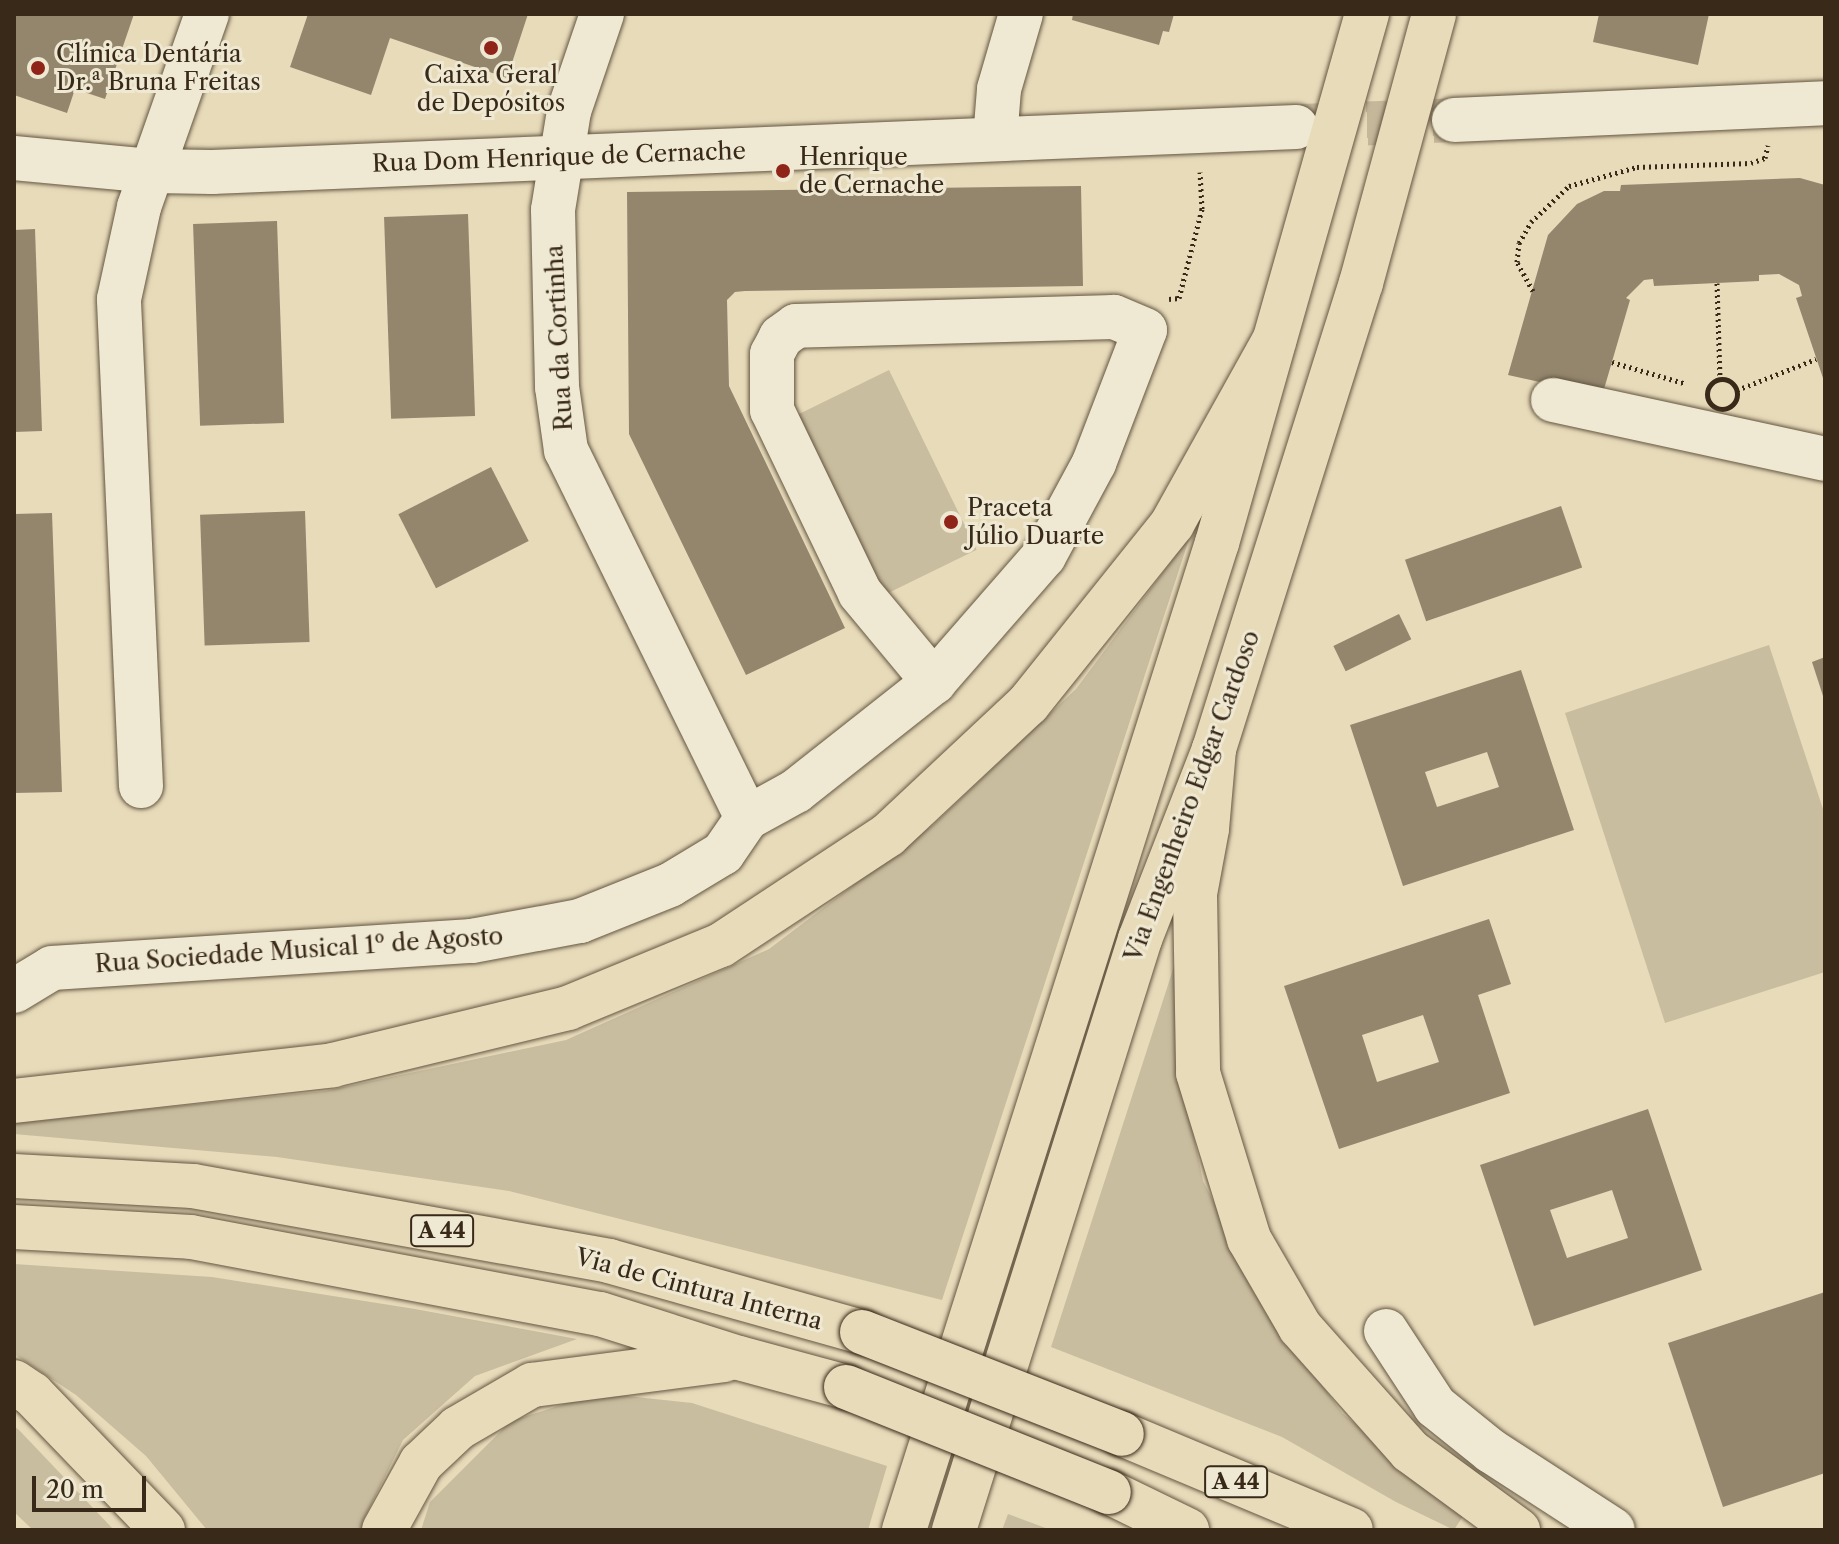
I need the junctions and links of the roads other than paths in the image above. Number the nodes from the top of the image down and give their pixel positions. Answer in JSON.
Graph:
{"nodes":[{"id":1,"x":207,"y":14,"type":"edge"},
{"id":2,"x":602,"y":14,"type":"edge"},
{"id":3,"x":1021,"y":14,"type":"edge"},
{"id":4,"x":1367,"y":14,"type":"edge"},
{"id":5,"x":1434,"y":14,"type":"edge"},
{"id":6,"x":1825,"y":103,"type":"edge"},
{"id":7,"x":1454,"y":120,"type":"tunnel mouth"},
{"id":8,"x":1296,"y":127,"type":"tunnel mouth"},
{"id":9,"x":995,"y":139,"type":"junction"},
{"id":10,"x":562,"y":155,"type":"junction"},
{"id":11,"x":14,"y":158,"type":"edge"},
{"id":12,"x":152,"y":171,"type":"junction"},
{"id":13,"x":1274,"y":341,"type":"junction"},
{"id":14,"x":1553,"y":400,"type":"dead end"},
{"id":15,"x":1825,"y":459,"type":"edge"},
{"id":16,"x":934,"y":682,"type":"junction"},
{"id":17,"x":1214,"y":749,"type":"junction"},
{"id":18,"x":141,"y":786,"type":"dead end"},
{"id":19,"x":747,"y":818,"type":"junction"},
{"id":20,"x":14,"y":991,"type":"edge"},
{"id":21,"x":14,"y":1101,"type":"edge"},
{"id":22,"x":14,"y":1176,"type":"edge"},
{"id":23,"x":14,"y":1227,"type":"edge"},
{"id":24,"x":1386,"y":1331,"type":"dead end"},
{"id":25,"x":739,"y":1358,"type":"junction"},
{"id":26,"x":14,"y":1382,"type":"edge"},
{"id":27,"x":1609,"y":1529,"type":"edge"},
{"id":28,"x":163,"y":1530,"type":"edge"},
{"id":29,"x":384,"y":1530,"type":"edge"},
{"id":30,"x":904,"y":1530,"type":"edge"},
{"id":31,"x":954,"y":1530,"type":"edge"},
{"id":32,"x":1187,"y":1530,"type":"edge"},
{"id":33,"x":1351,"y":1530,"type":"edge"},
{"id":34,"x":1518,"y":1530,"type":"edge"}],
"edges":[{"from":1,"to":12,"type":"street"},
{"from":2,"to":10,"type":"street","name":"Rua da Cortinha"},
{"from":3,"to":9,"type":"street"},
{"from":4,"to":13,"type":"main road","name":"Via Engenheiro Edgar Cardoso"},
{"from":5,"to":17,"type":"main road","name":"Via Engenheiro Edgar Cardoso"},
{"from":6,"to":7,"type":"street"},
{"from":8,"to":9,"type":"street","name":"Rua Dom Henrique de Cernache"},
{"from":9,"to":10,"type":"street","name":"Rua Dom Henrique de Cernache"},
{"from":10,"to":12,"type":"street","name":"Rua Dom Henrique de Cernache"},
{"from":10,"to":19,"type":"street","name":"Rua da Cortinha"},
{"from":11,"to":12,"type":"street","name":"Rua Dom Henrique de Cernache"},
{"from":12,"to":18,"type":"street"},
{"from":13,"to":21,"type":"main road"},
{"from":13,"to":30,"type":"main road","name":"Via Engenheiro Edgar Cardoso"},
{"from":14,"to":15,"type":"street"},
{"from":16,"to":16,"type":"street"},
{"from":16,"to":19,"type":"street"},
{"from":17,"to":31,"type":"main road","name":"Via Engenheiro Edgar Cardoso"},
{"from":17,"to":34,"type":"main road"},
{"from":19,"to":20,"type":"street","name":"Rua Sociedade Musical 1º de Agosto"},
{"from":22,"to":33,"type":"main road","name":"Via de Cintura Interna","number":"A 44","bridge":true},
{"from":23,"to":25,"type":"main road","name":"Via de Cintura Interna","number":"A 44"},
{"from":24,"to":27,"type":"street"},
{"from":25,"to":29,"type":"main road"},
{"from":25,"to":32,"type":"main road","name":"Via de Cintura Interna","number":"A 44","bridge":true},
{"from":26,"to":28,"type":"main road"}]}
